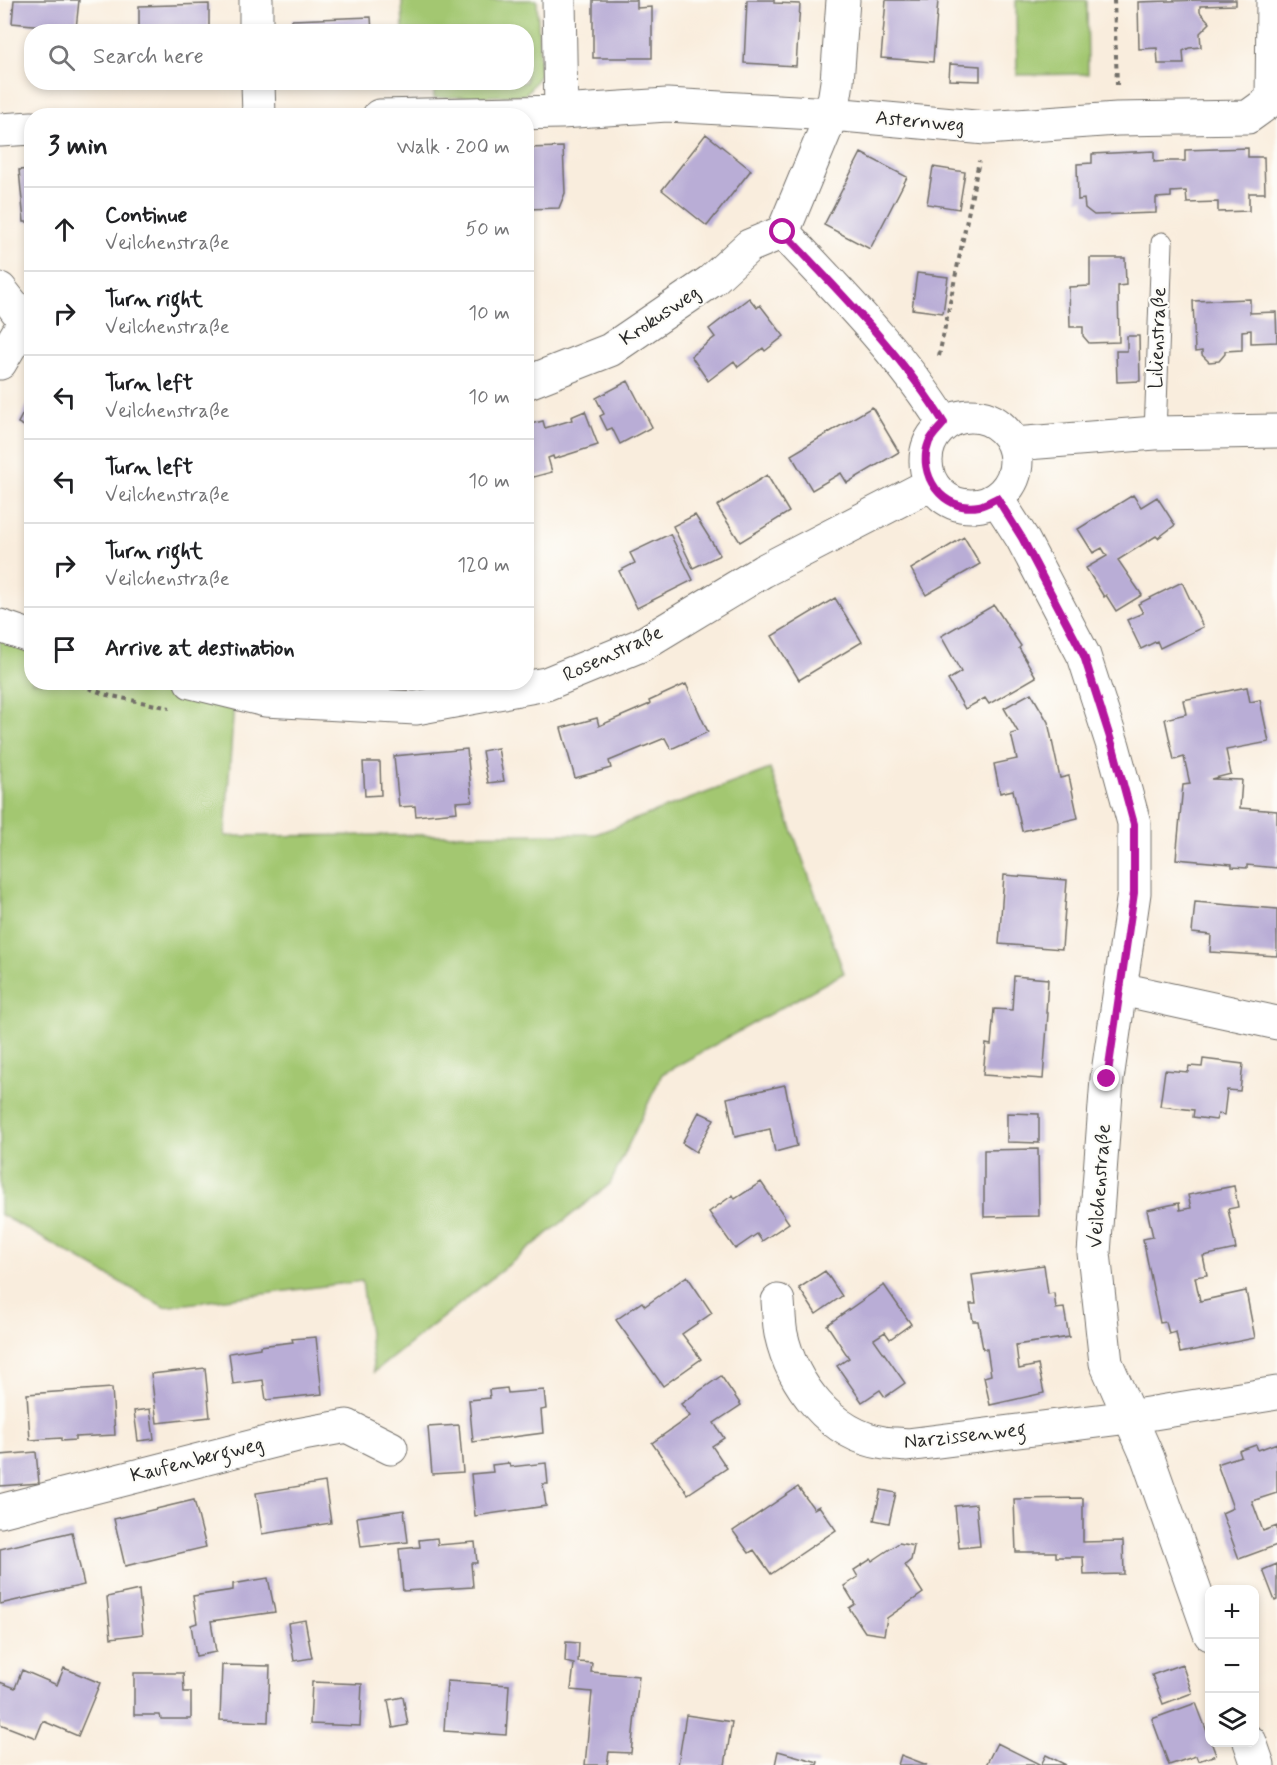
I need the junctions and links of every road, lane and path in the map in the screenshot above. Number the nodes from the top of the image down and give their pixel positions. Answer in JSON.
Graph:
{"nodes":[{"id":1,"x":256,"y":0,"type":"edge"},
{"id":2,"x":559,"y":0,"type":"edge"},
{"id":3,"x":843,"y":0,"type":"edge"},
{"id":4,"x":1114,"y":0,"type":"edge"},
{"id":5,"x":1273,"y":0,"type":"edge"},
{"id":6,"x":256,"y":24,"type":"edge"},
{"id":7,"x":258,"y":90,"type":"edge"},
{"id":8,"x":1275,"y":98,"type":"edge"},
{"id":9,"x":259,"y":108,"type":"edge"},
{"id":10,"x":561,"y":112,"type":"junction"},
{"id":11,"x":534,"y":113,"type":"edge"},
{"id":12,"x":832,"y":114,"type":"junction"},
{"id":13,"x":1117,"y":119,"type":"junction"},
{"id":14,"x":24,"y":128,"type":"edge"},
{"id":15,"x":986,"y":128,"type":"junction"},
{"id":16,"x":0,"y":130,"type":"edge"},
{"id":17,"x":783,"y":232,"type":"junction"},
{"id":18,"x":1162,"y":243,"type":"dead end"},
{"id":19,"x":0,"y":289,"type":"edge"},
{"id":20,"x":24,"y":318,"type":"edge"},
{"id":21,"x":24,"y":329,"type":"edge"},
{"id":22,"x":0,"y":363,"type":"edge"},
{"id":23,"x":534,"y":380,"type":"edge"},
{"id":24,"x":937,"y":412,"type":"junction"},
{"id":25,"x":1277,"y":431,"type":"edge"},
{"id":26,"x":1155,"y":433,"type":"junction"},
{"id":27,"x":1014,"y":444,"type":"junction"},
{"id":28,"x":931,"y":484,"type":"junction"},
{"id":29,"x":997,"y":498,"type":"junction"},
{"id":30,"x":0,"y":626,"type":"edge"},
{"id":31,"x":24,"y":634,"type":"edge"},
{"id":32,"x":534,"y":686,"type":"edge"},
{"id":33,"x":223,"y":690,"type":"edge"},
{"id":34,"x":514,"y":690,"type":"edge"},
{"id":35,"x":1121,"y":989,"type":"junction"},
{"id":36,"x":1277,"y":1023,"type":"edge"},
{"id":37,"x":778,"y":1301,"type":"dead end"},
{"id":38,"x":1277,"y":1393,"type":"edge"},
{"id":39,"x":1129,"y":1417,"type":"junction"},
{"id":40,"x":391,"y":1448,"type":"dead end"},
{"id":41,"x":0,"y":1511,"type":"edge"},
{"id":42,"x":1205,"y":1622,"type":"edge"},
{"id":43,"x":1251,"y":1747,"type":"edge"},
{"id":44,"x":1258,"y":1765,"type":"edge"}],
"edges":[{"from":1,"to":6,"type":"street"},
{"from":2,"to":10,"type":"street"},
{"from":3,"to":12,"type":"street"},
{"from":4,"to":13,"type":"path"},
{"from":5,"to":8,"type":"street","name":"Asternweg"},
{"from":7,"to":9,"type":"street"},
{"from":8,"to":13,"type":"street","name":"Asternweg"},
{"from":10,"to":11,"type":"street","name":"Asternweg"},
{"from":10,"to":12,"type":"street","name":"Asternweg"},
{"from":12,"to":15,"type":"street","name":"Asternweg"},
{"from":12,"to":17,"type":"street"},
{"from":13,"to":15,"type":"street","name":"Asternweg"},
{"from":14,"to":16,"type":"street"},
{"from":15,"to":24,"type":"path"},
{"from":17,"to":23,"type":"street","name":"Krokusweg"},
{"from":17,"to":24,"type":"street"},
{"from":18,"to":26,"type":"lane","name":"Lilienstraße"},
{"from":19,"to":20,"type":"street"},
{"from":21,"to":22,"type":"street"},
{"from":24,"to":27,"type":"street"},
{"from":24,"to":28,"type":"street"},
{"from":25,"to":26,"type":"street"},
{"from":26,"to":27,"type":"street"},
{"from":27,"to":29,"type":"street"},
{"from":28,"to":29,"type":"street"},
{"from":28,"to":32,"type":"street","name":"Rosenstraße"},
{"from":29,"to":35,"type":"street","name":"Veilchenstraße"},
{"from":30,"to":31,"type":"street"},
{"from":33,"to":34,"type":"street","name":"Rosenstraße"},
{"from":35,"to":36,"type":"street"},
{"from":35,"to":39,"type":"street","name":"Veilchenstraße"},
{"from":37,"to":39,"type":"street","name":"Narzissenweg"},
{"from":38,"to":39,"type":"street","name":"Narzissenweg"},
{"from":39,"to":42,"type":"street","name":"Veilchenstraße"},
{"from":40,"to":41,"type":"street","name":"Kaufenbergweg"},
{"from":43,"to":44,"type":"street"}]}
